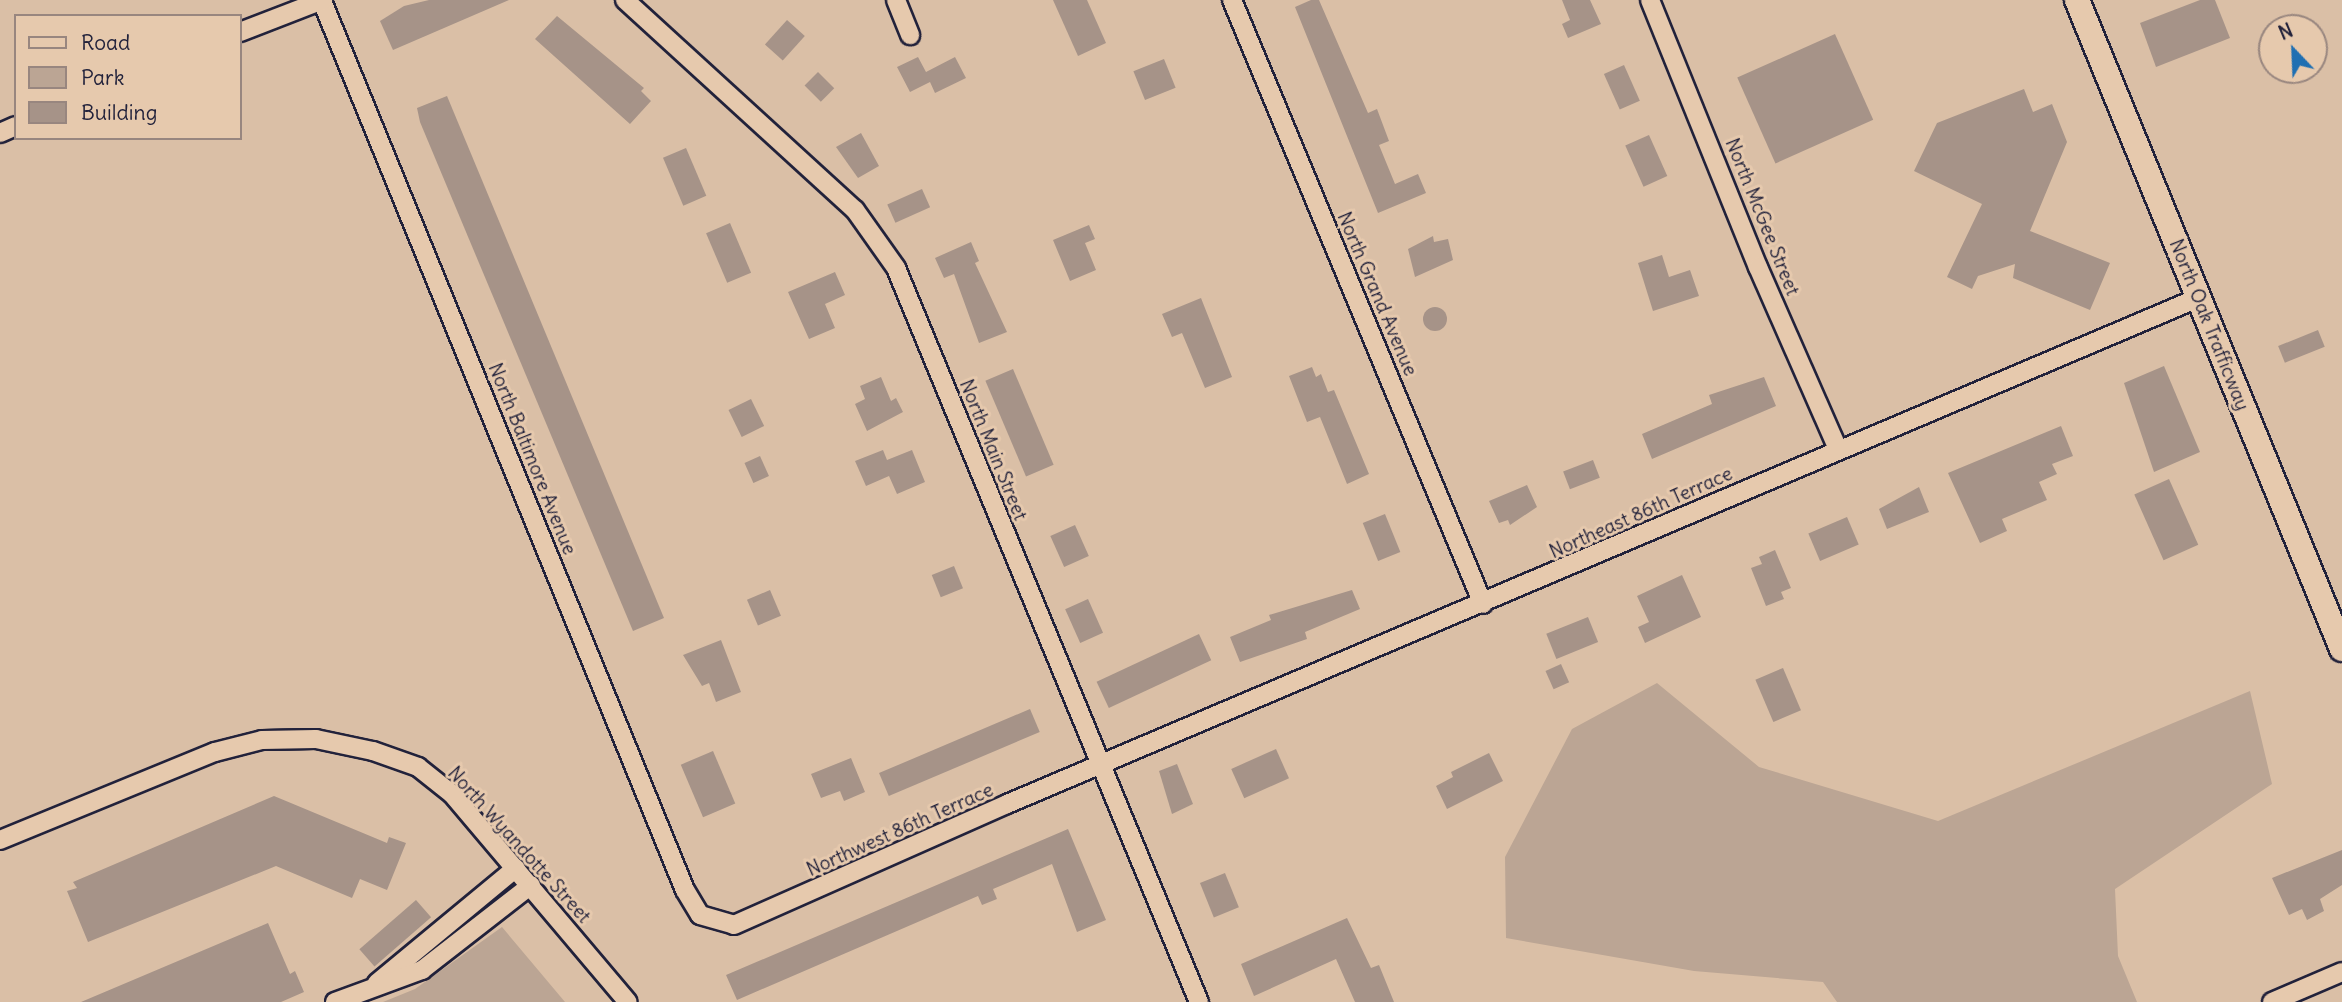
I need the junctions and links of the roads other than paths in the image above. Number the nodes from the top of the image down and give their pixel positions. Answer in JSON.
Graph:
{"nodes":[{"id":1,"x":323,"y":0,"type":"edge"},
{"id":2,"x":625,"y":0,"type":"edge"},
{"id":3,"x":896,"y":0,"type":"edge"},
{"id":4,"x":1232,"y":0,"type":"edge"},
{"id":5,"x":1650,"y":0,"type":"edge"},
{"id":6,"x":2077,"y":0,"type":"edge"},
{"id":7,"x":242,"y":31,"type":"edge"},
{"id":8,"x":910,"y":35,"type":"dead end"},
{"id":9,"x":2198,"y":298,"type":"junction"},
{"id":10,"x":1838,"y":449,"type":"junction"},
{"id":11,"x":1483,"y":604,"type":"junction"},
{"id":12,"x":2342,"y":649,"type":"edge"},
{"id":13,"x":1101,"y":767,"type":"junction"},
{"id":14,"x":0,"y":840,"type":"edge"},
{"id":15,"x":516,"y":868,"type":"junction"},
{"id":16,"x":531,"y":885,"type":"junction"},
{"id":17,"x":716,"y":922,"type":"joint"},
{"id":18,"x":2342,"y":972,"type":"edge"},
{"id":19,"x":374,"y":985,"type":"junction"},
{"id":20,"x":335,"y":1002,"type":"edge"},
{"id":21,"x":628,"y":1002,"type":"edge"},
{"id":22,"x":1199,"y":1002,"type":"edge"},
{"id":23,"x":2272,"y":1002,"type":"edge"}],
"edges":[{"from":1,"to":7,"type":"street"},
{"from":1,"to":17,"type":"street","name":"North Baltimore Avenue"},
{"from":2,"to":13,"type":"street","name":"North Main Street"},
{"from":3,"to":8,"type":"street"},
{"from":4,"to":11,"type":"street","name":"North Grand Avenue"},
{"from":5,"to":10,"type":"street","name":"North McGee Street"},
{"from":6,"to":9,"type":"main road","name":"North Oak Trafficway"},
{"from":9,"to":10,"type":"street","name":"Northeast 86th Terrace"},
{"from":9,"to":12,"type":"main road","name":"North Oak Trafficway"},
{"from":10,"to":11,"type":"street","name":"Northeast 86th Terrace"},
{"from":11,"to":13,"type":"street","name":"Northeast 86th Terrace"},
{"from":13,"to":17,"type":"street","name":"Northwest 86th Terrace"},
{"from":13,"to":22,"type":"street","name":"North Main Street"},
{"from":14,"to":15,"type":"street","name":"North Wyandotte Street"},
{"from":15,"to":16,"type":"street","name":"North Wyandotte Street"},
{"from":15,"to":19,"type":"street"},
{"from":16,"to":19,"type":"street"},
{"from":16,"to":21,"type":"street","name":"North Wyandotte Street"},
{"from":18,"to":23,"type":"street"},
{"from":19,"to":20,"type":"street"}]}
